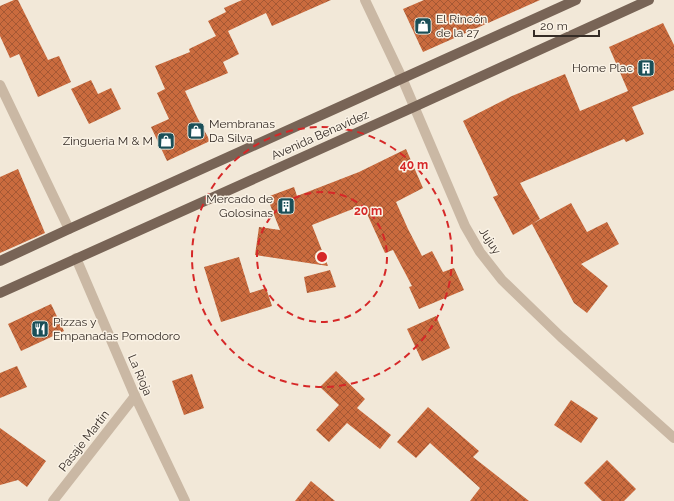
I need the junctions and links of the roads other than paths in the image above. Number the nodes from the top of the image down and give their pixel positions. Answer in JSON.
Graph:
{"nodes":[{"id":1,"x":365,"y":0,"type":"edge"},
{"id":2,"x":576,"y":0,"type":"edge"},
{"id":3,"x":649,"y":0,"type":"edge"},
{"id":4,"x":402,"y":78,"type":"junction"},
{"id":5,"x":0,"y":85,"type":"edge"},
{"id":6,"x":414,"y":107,"type":"junction"},
{"id":7,"x":69,"y":229,"type":"junction"},
{"id":8,"x":76,"y":258,"type":"junction"},
{"id":9,"x":0,"y":261,"type":"edge"},
{"id":10,"x":0,"y":293,"type":"edge"},
{"id":11,"x":135,"y":396,"type":"junction"},
{"id":12,"x":674,"y":438,"type":"edge"},
{"id":13,"x":53,"y":501,"type":"edge"},
{"id":14,"x":185,"y":501,"type":"edge"}],
"edges":[{"from":1,"to":4,"type":"street","name":"Jujuy"},
{"from":2,"to":4,"type":"main road","name":"Avenida Benavídez"},
{"from":3,"to":6,"type":"main road","name":"Avenida Benavídez"},
{"from":4,"to":6,"type":"street","name":"Jujuy"},
{"from":4,"to":7,"type":"main road","name":"Avenida Benavídez"},
{"from":5,"to":7,"type":"street"},
{"from":6,"to":8,"type":"main road","name":"Avenida Benavídez"},
{"from":6,"to":12,"type":"street","name":"Jujuy"},
{"from":7,"to":9,"type":"main road","name":"Avenida Benavídez"},
{"from":8,"to":10,"type":"main road","name":"Avenida Benavídez"},
{"from":8,"to":11,"type":"street","name":"La Rioja"},
{"from":11,"to":13,"type":"street","name":"Pasaje Martín"},
{"from":11,"to":14,"type":"street","name":"La Rioja"}]}
